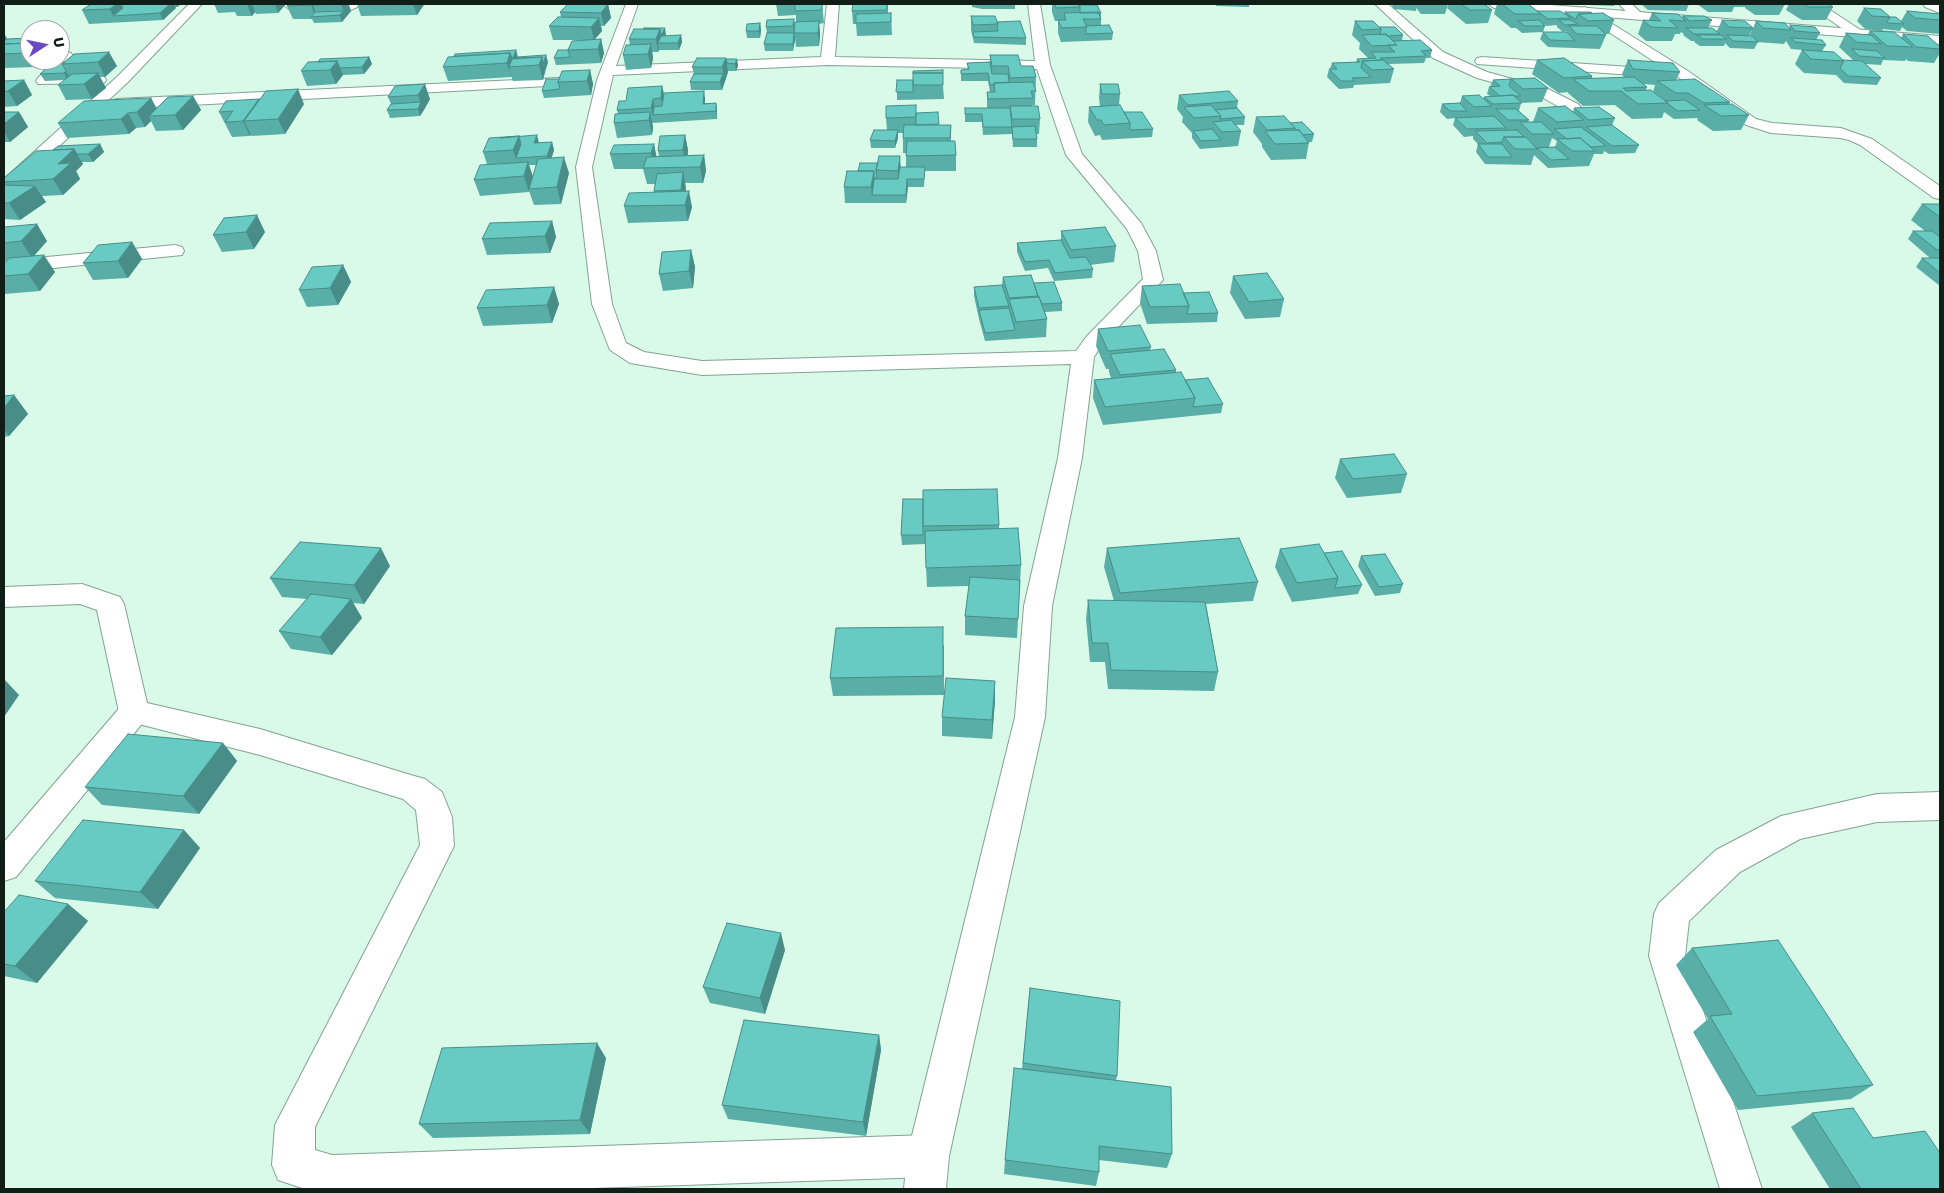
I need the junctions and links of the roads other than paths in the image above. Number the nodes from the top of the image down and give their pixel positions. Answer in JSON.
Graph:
{"nodes":[{"id":1,"x":288,"y":4,"type":"edge"},
{"id":2,"x":358,"y":4,"type":"edge"},
{"id":3,"x":632,"y":4,"type":"edge"},
{"id":4,"x":833,"y":4,"type":"edge"},
{"id":5,"x":1034,"y":4,"type":"edge"},
{"id":6,"x":1381,"y":4,"type":"edge"},
{"id":7,"x":1494,"y":4,"type":"edge"},
{"id":8,"x":1625,"y":4,"type":"edge"},
{"id":9,"x":1812,"y":4,"type":"edge"},
{"id":10,"x":1929,"y":4,"type":"edge"},
{"id":11,"x":194,"y":5,"type":"edge"},
{"id":12,"x":212,"y":6,"type":"dead end"},
{"id":13,"x":1940,"y":9,"type":"edge"},
{"id":14,"x":1586,"y":11,"type":"junction"},
{"id":15,"x":1638,"y":16,"type":"junction"},
{"id":16,"x":1858,"y":33,"type":"junction"},
{"id":17,"x":1940,"y":40,"type":"edge"},
{"id":18,"x":1438,"y":55,"type":"junction"},
{"id":19,"x":828,"y":61,"type":"junction"},
{"id":20,"x":1043,"y":65,"type":"junction"},
{"id":21,"x":53,"y":70,"type":"edge"},
{"id":22,"x":1683,"y":74,"type":"junction"},
{"id":23,"x":606,"y":76,"type":"junction"},
{"id":24,"x":123,"y":78,"type":"junction"},
{"id":25,"x":93,"y":105,"type":"junction"},
{"id":26,"x":1534,"y":121,"type":"edge"},
{"id":27,"x":4,"y":188,"type":"edge"},
{"id":28,"x":1940,"y":194,"type":"edge"},
{"id":29,"x":175,"y":251,"type":"dead end"},
{"id":30,"x":4,"y":267,"type":"edge"},
{"id":31,"x":1083,"y":357,"type":"junction"},
{"id":32,"x":4,"y":597,"type":"edge"},
{"id":33,"x":134,"y":712,"type":"junction"},
{"id":34,"x":1940,"y":806,"type":"edge"},
{"id":35,"x":4,"y":866,"type":"edge"},
{"id":36,"x":926,"y":1172,"type":"edge"},
{"id":37,"x":1741,"y":1189,"type":"edge"}],
"edges":[{"from":1,"to":2,"type":"street"},
{"from":3,"to":23,"type":"street"},
{"from":4,"to":19,"type":"street"},
{"from":5,"to":20,"type":"street"},
{"from":6,"to":18,"type":"street"},
{"from":7,"to":14,"type":"street"},
{"from":8,"to":15,"type":"street"},
{"from":9,"to":16,"type":"street"},
{"from":10,"to":13,"type":"street"},
{"from":11,"to":12,"type":"street"},
{"from":11,"to":24,"type":"street"},
{"from":14,"to":15,"type":"street"},
{"from":14,"to":22,"type":"street"},
{"from":15,"to":16,"type":"street"},
{"from":16,"to":17,"type":"street"},
{"from":18,"to":22,"type":"street"},
{"from":18,"to":26,"type":"street"},
{"from":19,"to":20,"type":"street"},
{"from":19,"to":23,"type":"street"},
{"from":20,"to":31,"type":"street"},
{"from":21,"to":24,"type":"street"},
{"from":22,"to":28,"type":"street"},
{"from":23,"to":25,"type":"street"},
{"from":23,"to":31,"type":"street"},
{"from":24,"to":25,"type":"street"},
{"from":25,"to":27,"type":"street"},
{"from":29,"to":30,"type":"street"},
{"from":31,"to":36,"type":"street"},
{"from":32,"to":33,"type":"street"},
{"from":33,"to":35,"type":"street"},
{"from":33,"to":36,"type":"street"},
{"from":34,"to":37,"type":"street"}]}
